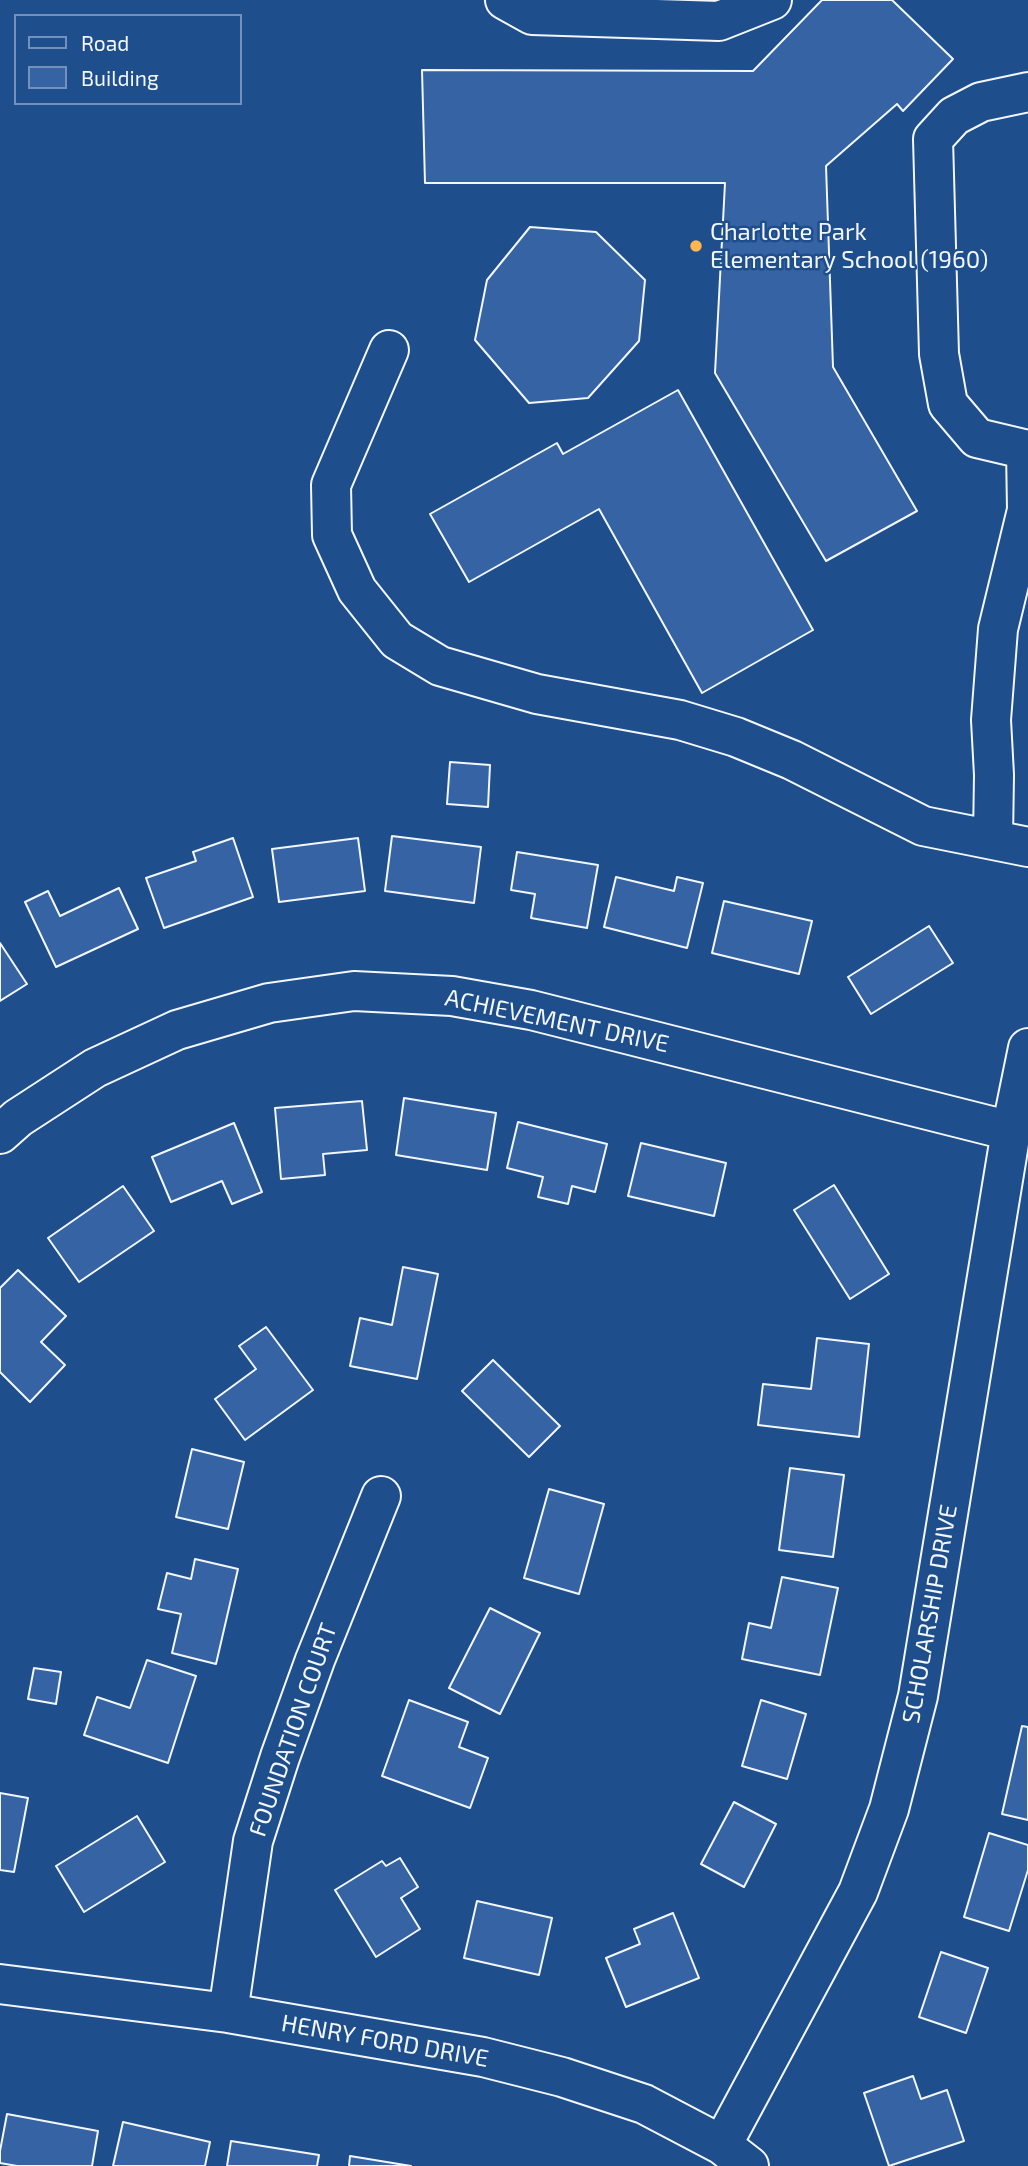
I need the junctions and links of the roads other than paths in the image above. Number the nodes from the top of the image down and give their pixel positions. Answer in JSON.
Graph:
{"nodes":[{"id":1,"x":505,"y":0,"type":"edge"},
{"id":2,"x":772,"y":0,"type":"edge"},
{"id":3,"x":1028,"y":92,"type":"edge"},
{"id":4,"x":389,"y":350,"type":"dead end"},
{"id":5,"x":1027,"y":450,"type":"edge"},
{"id":6,"x":1011,"y":843,"type":"edge"},
{"id":7,"x":1028,"y":1048,"type":"edge"},
{"id":8,"x":1011,"y":1130,"type":"junction"},
{"id":9,"x":0,"y":1134,"type":"edge"},
{"id":10,"x":381,"y":1496,"type":"dead end"},
{"id":11,"x":0,"y":1984,"type":"edge"},
{"id":12,"x":228,"y":2012,"type":"junction"},
{"id":13,"x":736,"y":2156,"type":"edge"}],
"edges":[{"from":1,"to":2,"type":"street"},
{"from":3,"to":5,"type":"street"},
{"from":4,"to":6,"type":"street"},
{"from":5,"to":6,"type":"street"},
{"from":7,"to":8,"type":"street","name":"SCHOLARSHIP DRIVE"},
{"from":8,"to":9,"type":"street","name":"ACHIEVEMENT DRIVE"},
{"from":8,"to":13,"type":"street","name":"SCHOLARSHIP DRIVE"},
{"from":10,"to":12,"type":"street","name":"FOUNDATION COURT"},
{"from":11,"to":12,"type":"street","name":"HENRY FORD DRIVE"},
{"from":12,"to":13,"type":"street","name":"HENRY FORD DRIVE"}]}
